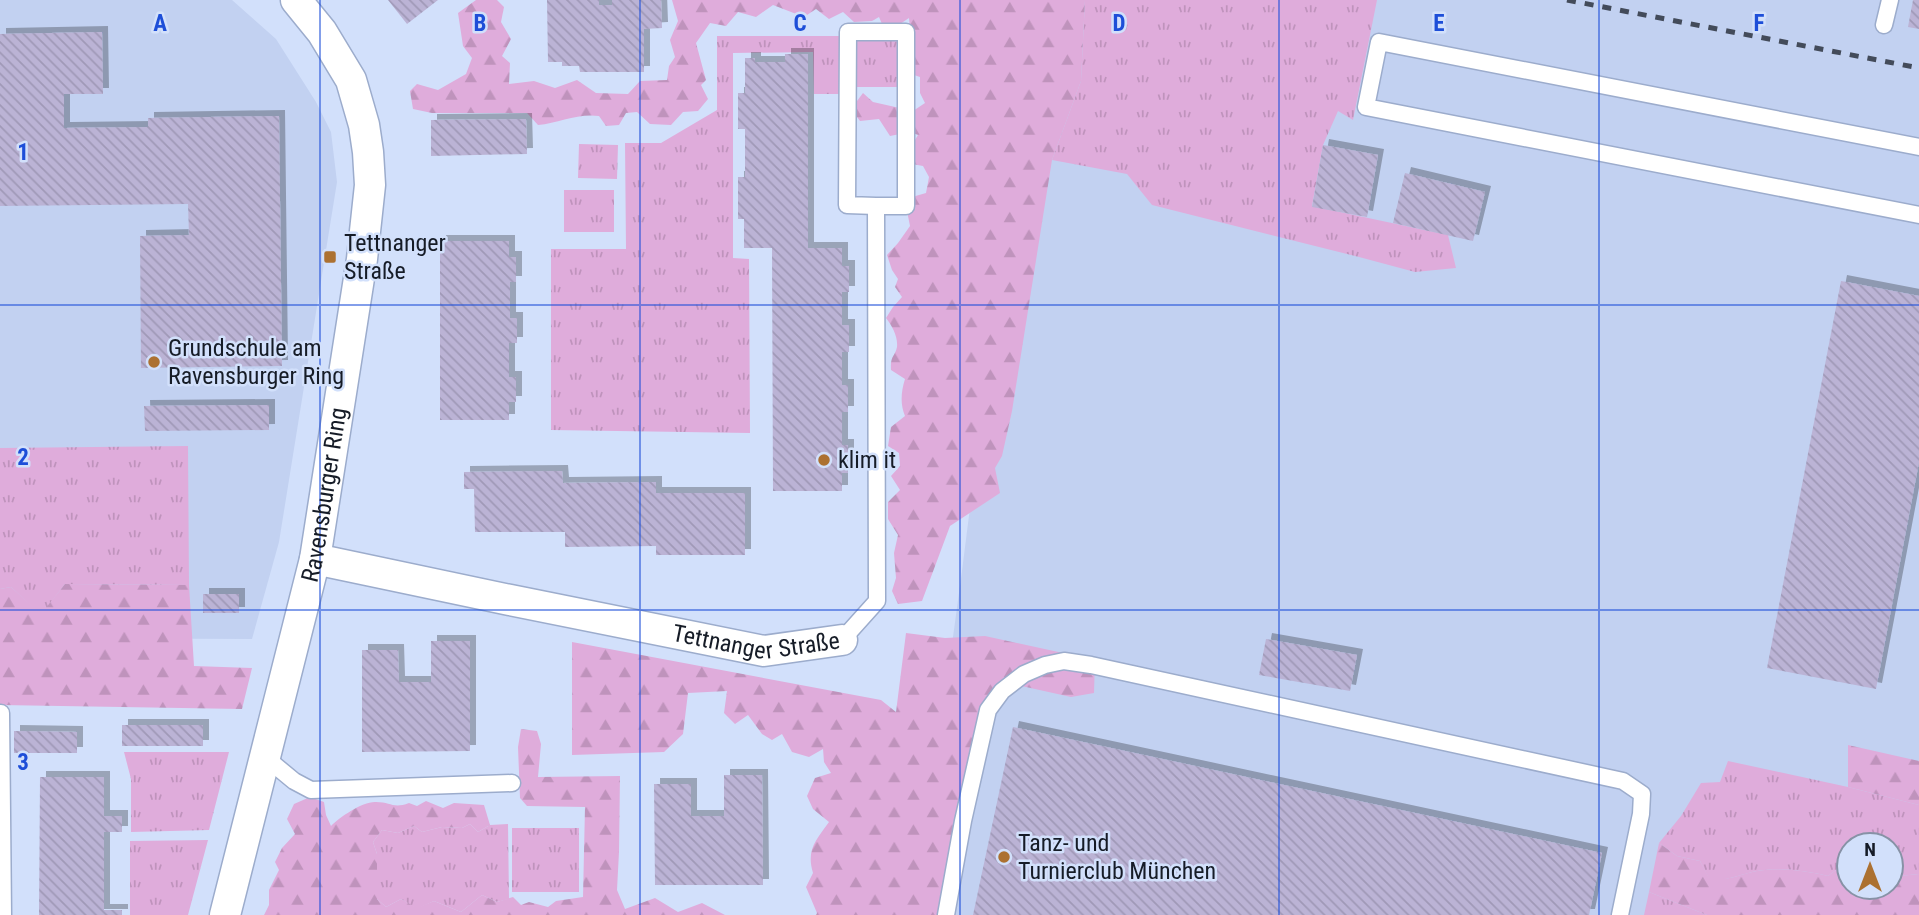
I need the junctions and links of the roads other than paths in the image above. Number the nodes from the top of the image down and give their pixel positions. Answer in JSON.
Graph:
{"nodes":[{"id":1,"x":296,"y":0,"type":"edge"},
{"id":2,"x":1890,"y":0,"type":"edge"},
{"id":3,"x":1884,"y":25,"type":"dead end"},
{"id":4,"x":1919,"y":147,"type":"edge"},
{"id":5,"x":876,"y":206,"type":"junction"},
{"id":6,"x":1919,"y":215,"type":"edge"},
{"id":7,"x":315,"y":559,"type":"junction"},
{"id":8,"x":842,"y":640,"type":"joint"},
{"id":9,"x":1,"y":713,"type":"edge"},
{"id":10,"x":265,"y":757,"type":"junction"},
{"id":11,"x":512,"y":783,"type":"dead end"},
{"id":12,"x":2,"y":915,"type":"edge"},
{"id":13,"x":225,"y":915,"type":"edge"},
{"id":14,"x":946,"y":915,"type":"edge"},
{"id":15,"x":1620,"y":915,"type":"edge"}],
"edges":[{"from":1,"to":7,"type":"street","name":"Ravensburger Ring"},
{"from":2,"to":3,"type":"lane"},
{"from":4,"to":6,"type":"lane"},
{"from":5,"to":5,"type":"lane"},
{"from":5,"to":8,"type":"lane","name":"Tettnanger Straße"},
{"from":7,"to":8,"type":"street","name":"Tettnanger Straße"},
{"from":7,"to":10,"type":"street","name":"Ravensburger Ring"},
{"from":9,"to":12,"type":"lane"},
{"from":10,"to":11,"type":"lane"},
{"from":10,"to":13,"type":"street","name":"Ravensburger Ring"},
{"from":14,"to":15,"type":"lane"}]}
